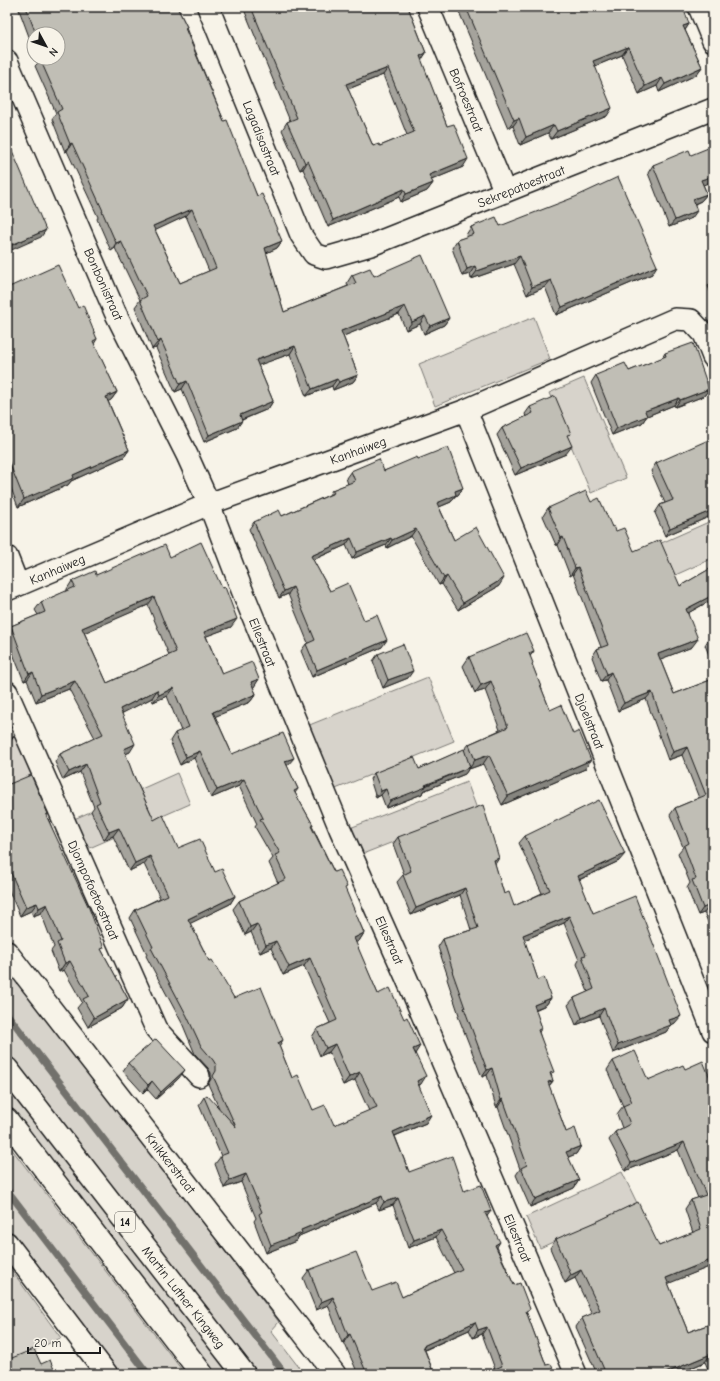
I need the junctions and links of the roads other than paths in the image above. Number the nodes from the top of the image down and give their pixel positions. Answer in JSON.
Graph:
{"nodes":[{"id":1,"x":208,"y":7,"type":"edge"},
{"id":2,"x":428,"y":7,"type":"edge"},
{"id":3,"x":699,"y":7,"type":"edge"},
{"id":4,"x":713,"y":41,"type":"edge"},
{"id":5,"x":7,"y":61,"type":"edge"},
{"id":6,"x":713,"y":109,"type":"edge"},
{"id":7,"x":505,"y":192,"type":"junction"},
{"id":8,"x":326,"y":258,"type":"joint"},
{"id":9,"x":713,"y":357,"type":"edge"},
{"id":10,"x":466,"y":410,"type":"junction"},
{"id":11,"x":209,"y":504,"type":"junction"},
{"id":12,"x":7,"y":557,"type":"edge"},
{"id":13,"x":13,"y":587,"type":"edge"},
{"id":14,"x":7,"y":692,"type":"edge"},
{"id":15,"x":7,"y":952,"type":"edge"},
{"id":16,"x":713,"y":1031,"type":"edge"},
{"id":17,"x":7,"y":1069,"type":"edge"},
{"id":18,"x":199,"y":1076,"type":"dead end"},
{"id":19,"x":7,"y":1120,"type":"edge"},
{"id":20,"x":7,"y":1243,"type":"edge"},
{"id":21,"x":107,"y":1374,"type":"edge"},
{"id":22,"x":202,"y":1374,"type":"edge"},
{"id":23,"x":244,"y":1374,"type":"edge"},
{"id":24,"x":335,"y":1374,"type":"edge"},
{"id":25,"x":576,"y":1374,"type":"edge"}],
"edges":[{"from":1,"to":8,"type":"street","name":"Lagadisastraat"},
{"from":2,"to":7,"type":"street","name":"Bofroestraat"},
{"from":3,"to":4,"type":"street"},
{"from":5,"to":11,"type":"street","name":"Bonbonistraat"},
{"from":6,"to":7,"type":"street","name":"Sekrepatoestraat"},
{"from":7,"to":8,"type":"street","name":"Sekrepatoestraat"},
{"from":9,"to":10,"type":"street","name":"Kanhaiweg"},
{"from":10,"to":11,"type":"street","name":"Kanhaiweg"},
{"from":10,"to":16,"type":"street","name":"Djoelstraat"},
{"from":11,"to":13,"type":"street","name":"Kanhaiweg"},
{"from":11,"to":25,"type":"street","name":"Ellestraat"},
{"from":12,"to":13,"type":"street"},
{"from":14,"to":18,"type":"street","name":"Djompofoetoestraat"},
{"from":15,"to":24,"type":"street","name":"Knikkerstraat"},
{"from":17,"to":23,"type":"main road","name":"Martin Luther Kingweg","number":"14"},
{"from":19,"to":22,"type":"main road","number":"14"},
{"from":20,"to":21,"type":"street"}]}
